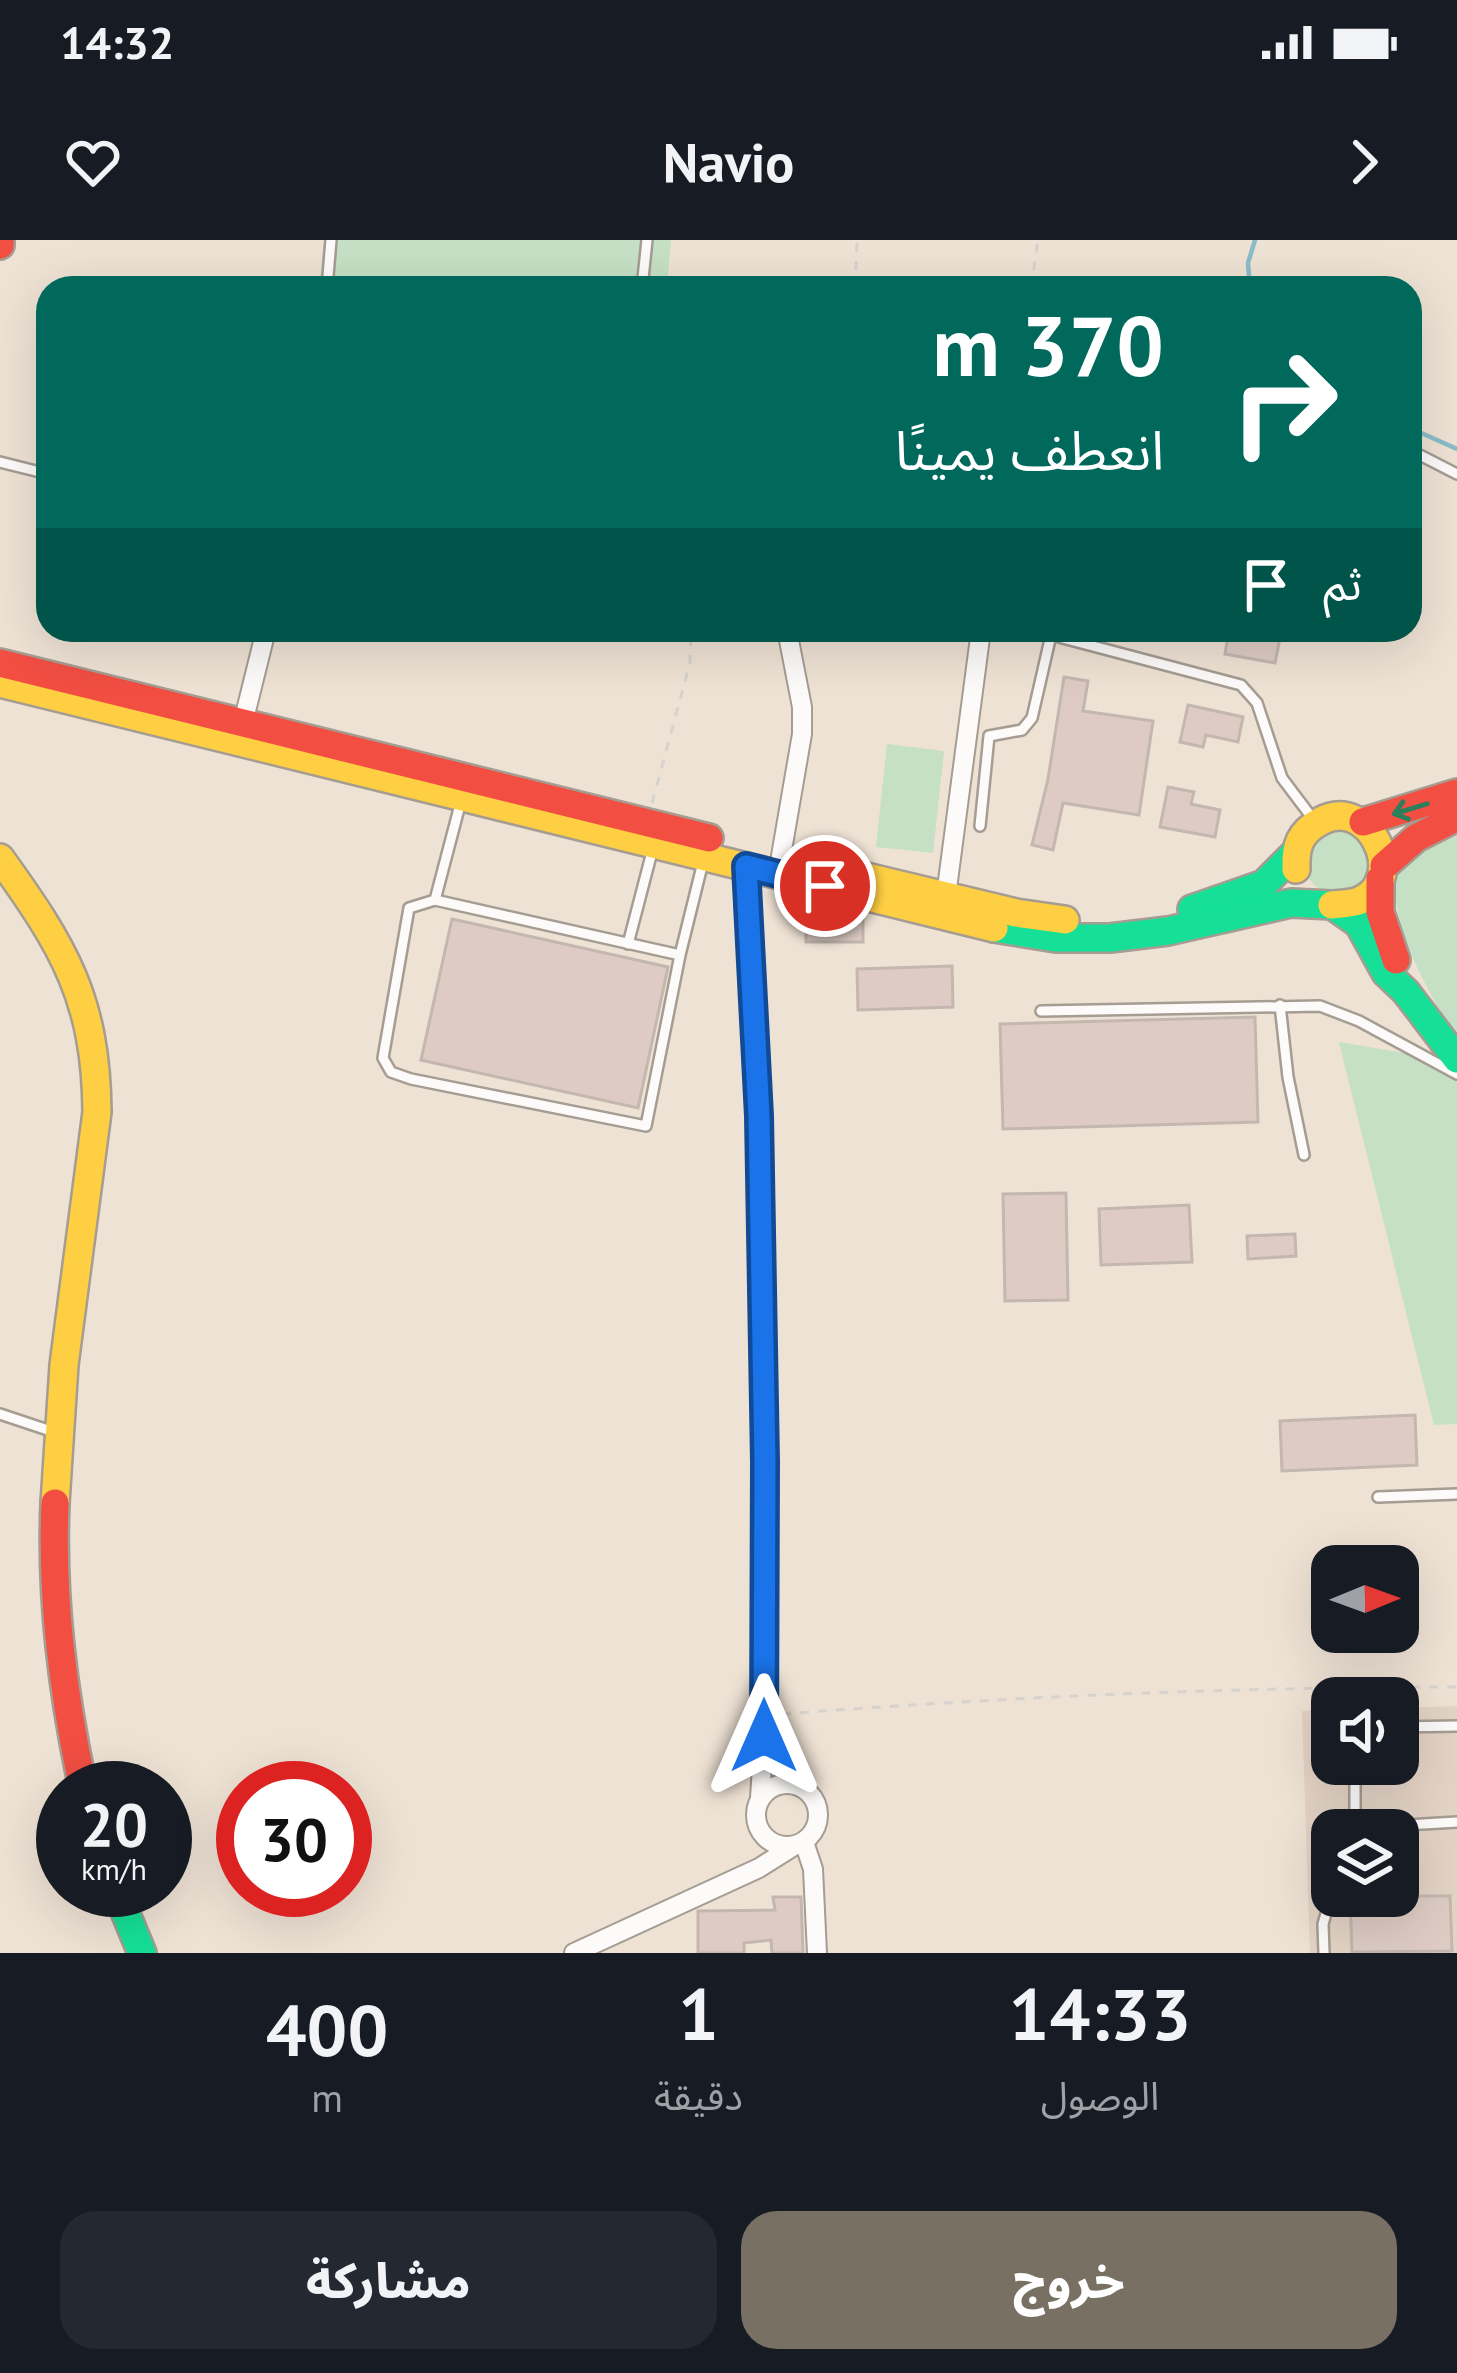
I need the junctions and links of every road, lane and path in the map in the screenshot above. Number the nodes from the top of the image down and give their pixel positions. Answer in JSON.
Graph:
{"nodes":[{"id":1,"x":331,"y":240,"type":"edge"},
{"id":2,"x":647,"y":240,"type":"edge"},
{"id":3,"x":857,"y":240,"type":"edge"},
{"id":4,"x":1039,"y":240,"type":"edge"},
{"id":5,"x":328,"y":276,"type":"edge"},
{"id":6,"x":643,"y":276,"type":"edge"},
{"id":7,"x":856,"y":276,"type":"edge"},
{"id":8,"x":1033,"y":276,"type":"edge"},
{"id":9,"x":1422,"y":456,"type":"edge"},
{"id":10,"x":0,"y":462,"type":"edge"},
{"id":11,"x":36,"y":471,"type":"edge"},
{"id":12,"x":1457,"y":474,"type":"edge"},
{"id":13,"x":263,"y":642,"type":"edge"},
{"id":14,"x":691,"y":642,"type":"edge"},
{"id":15,"x":789,"y":642,"type":"edge"},
{"id":16,"x":979,"y":642,"type":"edge"},
{"id":17,"x":1049,"y":642,"type":"edge"},
{"id":18,"x":1078,"y":642,"type":"edge"},
{"id":19,"x":0,"y":663,"type":"edge"},
{"id":20,"x":0,"y":682,"type":"edge"},
{"id":21,"x":241,"y":732,"type":"junction"},
{"id":22,"x":464,"y":787,"type":"junction"},
{"id":23,"x":1457,"y":794,"type":"edge"},
{"id":24,"x":1457,"y":817,"type":"edge"},
{"id":25,"x":1316,"y":822,"type":"junction"},
{"id":26,"x":1363,"y":822,"type":"junction"},
{"id":27,"x":980,"y":826,"type":"dead end"},
{"id":28,"x":653,"y":830,"type":"junction"},
{"id":29,"x":706,"y":847,"type":"junction"},
{"id":30,"x":1295,"y":853,"type":"junction"},
{"id":31,"x":782,"y":856,"type":"junction"},
{"id":32,"x":0,"y":858,"type":"edge"},
{"id":33,"x":746,"y":866,"type":"junction"},
{"id":34,"x":1382,"y":873,"type":"junction"},
{"id":35,"x":946,"y":896,"type":"junction"},
{"id":36,"x":435,"y":900,"type":"junction"},
{"id":37,"x":1329,"y":904,"type":"junction"},
{"id":38,"x":628,"y":944,"type":"junction"},
{"id":39,"x":680,"y":955,"type":"junction"},
{"id":40,"x":1406,"y":992,"type":"junction"},
{"id":41,"x":1280,"y":1005,"type":"junction"},
{"id":42,"x":1041,"y":1011,"type":"dead end"},
{"id":43,"x":1457,"y":1059,"type":"edge"},
{"id":44,"x":1457,"y":1074,"type":"edge"},
{"id":45,"x":1304,"y":1155,"type":"dead end"},
{"id":46,"x":0,"y":1414,"type":"edge"},
{"id":47,"x":59,"y":1433,"type":"junction"},
{"id":48,"x":1457,"y":1494,"type":"edge"},
{"id":49,"x":1378,"y":1497,"type":"dead end"},
{"id":50,"x":1457,"y":1687,"type":"edge"},
{"id":51,"x":764,"y":1725,"type":"junction"},
{"id":52,"x":1457,"y":1726,"type":"edge"},
{"id":53,"x":1419,"y":1727,"type":"edge"},
{"id":54,"x":76,"y":1761,"type":"edge"},
{"id":55,"x":768,"y":1791,"type":"junction"},
{"id":56,"x":1457,"y":1822,"type":"edge"},
{"id":57,"x":1419,"y":1825,"type":"edge"},
{"id":58,"x":759,"y":1828,"type":"junction"},
{"id":59,"x":799,"y":1844,"type":"junction"},
{"id":60,"x":758,"y":1868,"type":"junction"},
{"id":61,"x":127,"y":1917,"type":"edge"},
{"id":62,"x":1325,"y":1917,"type":"edge"},
{"id":63,"x":142,"y":1953,"type":"edge"},
{"id":64,"x":574,"y":1953,"type":"edge"},
{"id":65,"x":817,"y":1953,"type":"edge"},
{"id":66,"x":1324,"y":1953,"type":"edge"}],
"edges":[{"from":1,"to":5,"type":"lane"},
{"from":2,"to":6,"type":"lane"},
{"from":3,"to":7,"type":"path"},
{"from":4,"to":8,"type":"path"},
{"from":9,"to":12,"type":"lane"},
{"from":10,"to":11,"type":"lane"},
{"from":13,"to":21,"type":"street"},
{"from":14,"to":28,"type":"path"},
{"from":15,"to":31,"type":"street"},
{"from":16,"to":35,"type":"street"},
{"from":17,"to":27,"type":"lane"},
{"from":18,"to":25,"type":"lane"},
{"from":19,"to":21,"type":"street"},
{"from":20,"to":21,"type":"street"},
{"from":21,"to":22,"type":"street"},
{"from":22,"to":28,"type":"street"},
{"from":22,"to":36,"type":"lane"},
{"from":23,"to":26,"type":"street","one_way":true},
{"from":24,"to":34,"type":"street"},
{"from":25,"to":26,"type":"street"},
{"from":25,"to":30,"type":"street"},
{"from":26,"to":34,"type":"street"},
{"from":28,"to":29,"type":"street"},
{"from":28,"to":38,"type":"lane"},
{"from":29,"to":31,"type":"street"},
{"from":29,"to":33,"type":"street"},
{"from":29,"to":39,"type":"lane"},
{"from":30,"to":35,"type":"street"},
{"from":30,"to":37,"type":"street"},
{"from":31,"to":35,"type":"street"},
{"from":32,"to":47,"type":"street"},
{"from":33,"to":37,"type":"street"},
{"from":33,"to":51,"type":"street"},
{"from":34,"to":37,"type":"street"},
{"from":34,"to":40,"type":"street"},
{"from":36,"to":38,"type":"lane"},
{"from":36,"to":39,"type":"lane"},
{"from":37,"to":40,"type":"street"},
{"from":38,"to":39,"type":"lane"},
{"from":40,"to":43,"type":"street"},
{"from":41,"to":42,"type":"lane"},
{"from":41,"to":44,"type":"lane"},
{"from":41,"to":45,"type":"lane"},
{"from":46,"to":47,"type":"lane"},
{"from":47,"to":54,"type":"street"},
{"from":48,"to":49,"type":"lane"},
{"from":50,"to":51,"type":"path"},
{"from":51,"to":55,"type":"street"},
{"from":52,"to":53,"type":"lane"},
{"from":55,"to":58,"type":"street"},
{"from":55,"to":59,"type":"street"},
{"from":56,"to":57,"type":"lane"},
{"from":58,"to":59,"type":"street"},
{"from":58,"to":60,"type":"street"},
{"from":59,"to":60,"type":"street"},
{"from":59,"to":65,"type":"street"},
{"from":60,"to":64,"type":"street"},
{"from":61,"to":63,"type":"street"},
{"from":62,"to":66,"type":"lane"}]}
